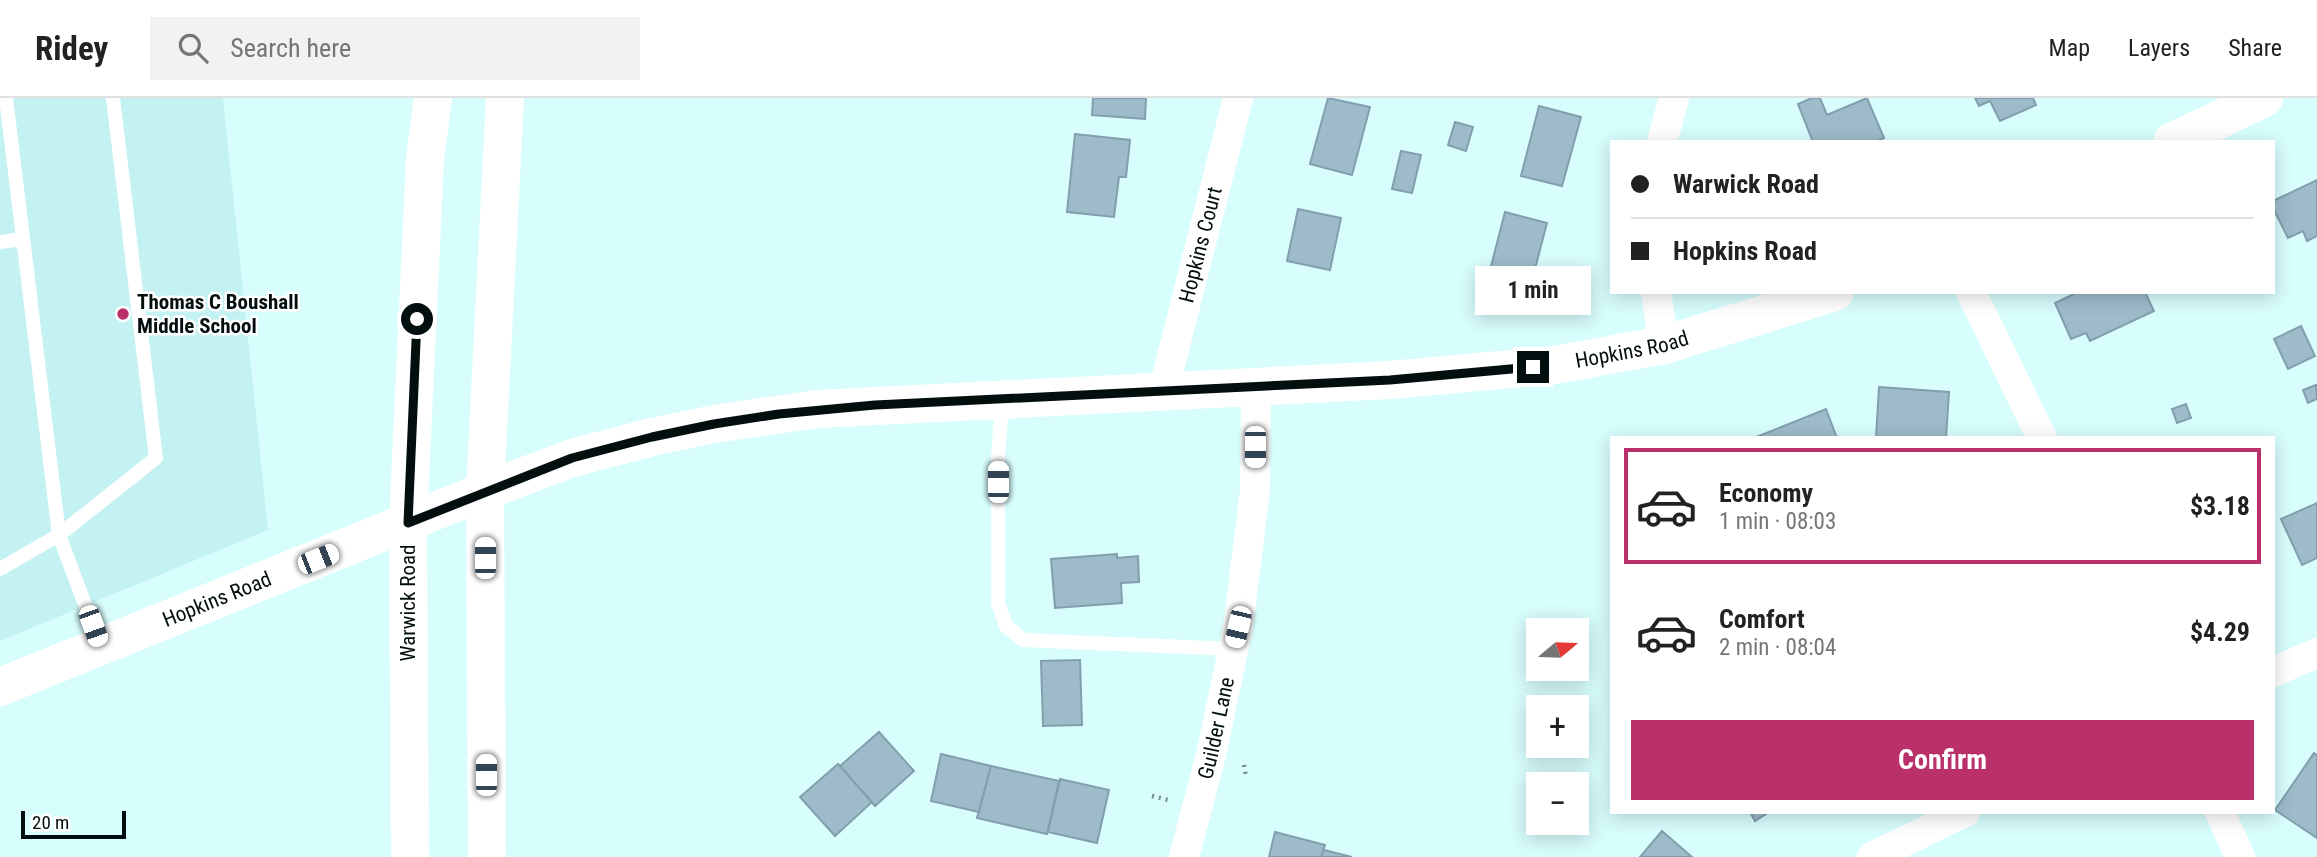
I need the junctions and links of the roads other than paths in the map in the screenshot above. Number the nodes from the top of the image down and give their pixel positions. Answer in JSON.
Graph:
{"nodes":[{"id":1,"x":6,"y":98,"type":"edge"},
{"id":2,"x":113,"y":98,"type":"edge"},
{"id":3,"x":433,"y":98,"type":"edge"},
{"id":4,"x":505,"y":98,"type":"edge"},
{"id":5,"x":1238,"y":98,"type":"edge"},
{"id":6,"x":1674,"y":98,"type":"edge"},
{"id":7,"x":2264,"y":98,"type":"edge"},
{"id":8,"x":1663,"y":140,"type":"edge"},
{"id":9,"x":2176,"y":140,"type":"edge"},
{"id":10,"x":23,"y":239,"type":"junction"},
{"id":11,"x":0,"y":242,"type":"edge"},
{"id":12,"x":1656,"y":294,"type":"edge"},
{"id":13,"x":1829,"y":294,"type":"edge"},
{"id":14,"x":1972,"y":294,"type":"edge"},
{"id":15,"x":1664,"y":345,"type":"junction"},
{"id":16,"x":1256,"y":387,"type":"junction"},
{"id":17,"x":1163,"y":392,"type":"junction"},
{"id":18,"x":1002,"y":399,"type":"junction"},
{"id":19,"x":2041,"y":436,"type":"edge"},
{"id":20,"x":485,"y":491,"type":"junction"},
{"id":21,"x":408,"y":523,"type":"junction"},
{"id":22,"x":59,"y":535,"type":"junction"},
{"id":23,"x":0,"y":569,"type":"edge"},
{"id":24,"x":100,"y":646,"type":"junction"},
{"id":25,"x":1233,"y":649,"type":"junction"},
{"id":26,"x":2317,"y":653,"type":"edge"},
{"id":27,"x":2275,"y":671,"type":"edge"},
{"id":28,"x":0,"y":687,"type":"edge"},
{"id":29,"x":1961,"y":814,"type":"edge"},
{"id":30,"x":2221,"y":814,"type":"edge"},
{"id":31,"x":410,"y":857,"type":"edge"},
{"id":32,"x":486,"y":857,"type":"edge"},
{"id":33,"x":1184,"y":857,"type":"edge"},
{"id":34,"x":1872,"y":857,"type":"edge"},
{"id":35,"x":2240,"y":857,"type":"edge"}],
"edges":[{"from":1,"to":10,"type":"lane"},
{"from":2,"to":22,"type":"lane"},
{"from":3,"to":21,"type":"main road","name":"Warwick Road"},
{"from":4,"to":20,"type":"main road"},
{"from":5,"to":17,"type":"street","name":"Hopkins Court"},
{"from":6,"to":8,"type":"street"},
{"from":7,"to":9,"type":"main road"},
{"from":10,"to":11,"type":"lane"},
{"from":10,"to":22,"type":"lane"},
{"from":12,"to":15,"type":"street"},
{"from":13,"to":15,"type":"main road","name":"Hopkins Road"},
{"from":14,"to":19,"type":"street"},
{"from":15,"to":16,"type":"main road","name":"Hopkins Road"},
{"from":16,"to":17,"type":"main road","name":"Hopkins Road"},
{"from":16,"to":25,"type":"street","name":"Guilder Lane"},
{"from":17,"to":18,"type":"main road","name":"Hopkins Road"},
{"from":18,"to":20,"type":"main road","name":"Hopkins Road"},
{"from":18,"to":25,"type":"lane"},
{"from":20,"to":21,"type":"main road","name":"Hopkins Road"},
{"from":20,"to":32,"type":"main road"},
{"from":21,"to":24,"type":"main road","name":"Hopkins Road"},
{"from":21,"to":31,"type":"main road","name":"Warwick Road"},
{"from":22,"to":23,"type":"lane"},
{"from":22,"to":24,"type":"lane"},
{"from":24,"to":28,"type":"main road","name":"Hopkins Road"},
{"from":25,"to":33,"type":"street","name":"Guilder Lane"},
{"from":26,"to":27,"type":"street"},
{"from":29,"to":34,"type":"street"},
{"from":30,"to":35,"type":"street"}]}
